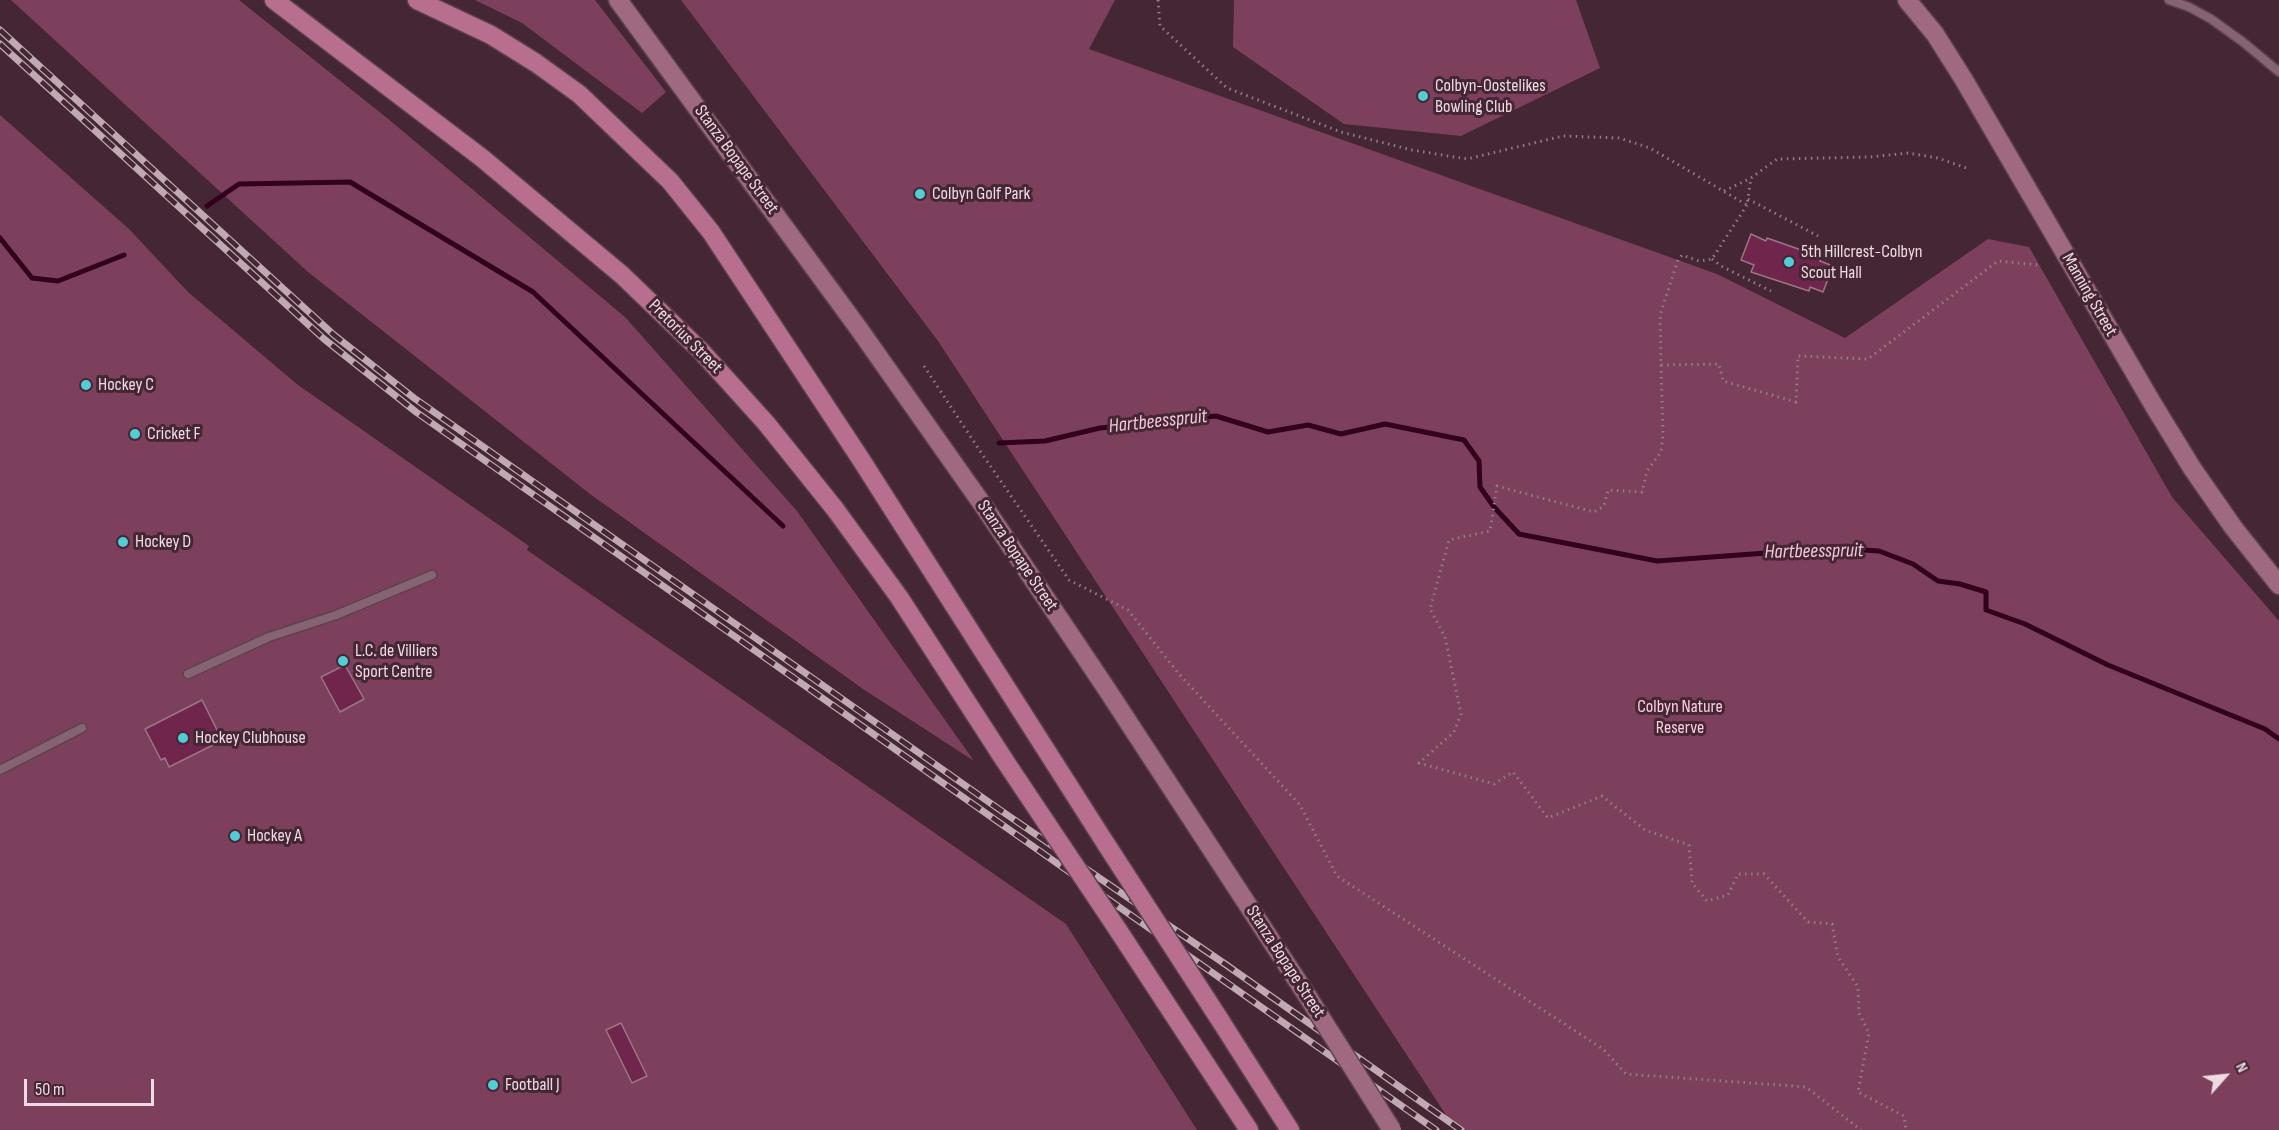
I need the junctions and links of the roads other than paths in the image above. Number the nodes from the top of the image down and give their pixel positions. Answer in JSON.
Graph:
{"nodes":[{"id":1,"x":274,"y":0,"type":"edge"},
{"id":2,"x":417,"y":0,"type":"edge"},
{"id":3,"x":618,"y":0,"type":"edge"},
{"id":4,"x":1907,"y":0,"type":"edge"},
{"id":5,"x":2169,"y":0,"type":"edge"},
{"id":6,"x":2279,"y":72,"type":"edge"},
{"id":7,"x":432,"y":574,"type":"dead end"},
{"id":8,"x":2279,"y":585,"type":"edge"},
{"id":9,"x":188,"y":674,"type":"dead end"},
{"id":10,"x":82,"y":728,"type":"dead end"},
{"id":11,"x":0,"y":770,"type":"edge"},
{"id":12,"x":1249,"y":1130,"type":"edge"},
{"id":13,"x":1290,"y":1130,"type":"edge"},
{"id":14,"x":1392,"y":1130,"type":"edge"}],
"edges":[{"from":1,"to":12,"type":"main road","name":"Pretorius Street","bridge":true},
{"from":2,"to":13,"type":"main road","bridge":true},
{"from":3,"to":14,"type":"main road","name":"Stanza Bopape Street","bridge":true},
{"from":4,"to":8,"type":"main road","name":"Manning Street"},
{"from":5,"to":6,"type":"lane"},
{"from":7,"to":9,"type":"lane"},
{"from":10,"to":11,"type":"lane"}]}
